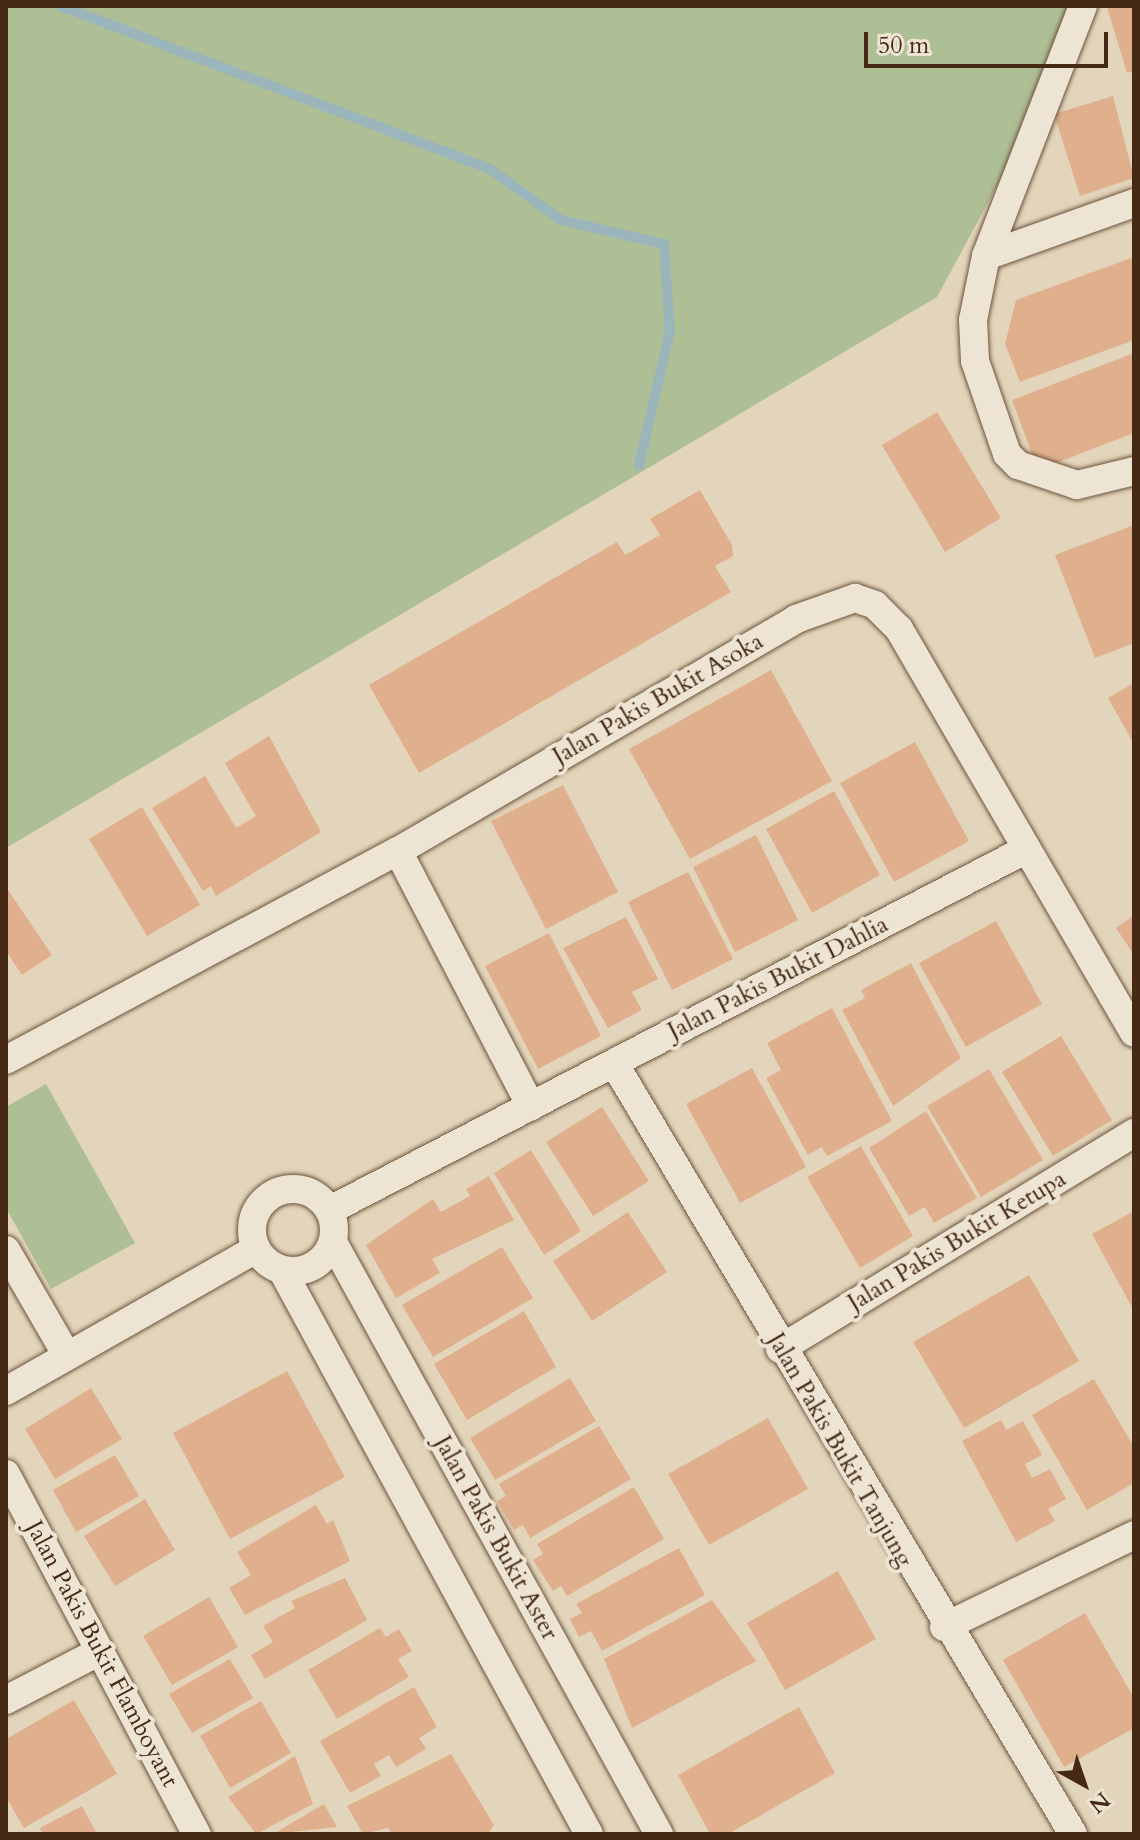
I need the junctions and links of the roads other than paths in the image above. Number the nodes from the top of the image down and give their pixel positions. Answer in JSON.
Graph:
{"nodes":[{"id":1,"x":1083,"y":6,"type":"edge"},
{"id":2,"x":1134,"y":203,"type":"edge"},
{"id":3,"x":986,"y":256,"type":"junction"},
{"id":4,"x":1134,"y":471,"type":"edge"},
{"id":5,"x":1025,"y":850,"type":"junction"},
{"id":6,"x":398,"y":851,"type":"junction"},
{"id":7,"x":1134,"y":1032,"type":"edge"},
{"id":8,"x":6,"y":1060,"type":"edge"},
{"id":9,"x":614,"y":1063,"type":"junction"},
{"id":10,"x":531,"y":1106,"type":"junction"},
{"id":11,"x":1134,"y":1133,"type":"edge"},
{"id":12,"x":330,"y":1210,"type":"junction"},
{"id":13,"x":333,"y":1242,"type":"junction"},
{"id":14,"x":256,"y":1249,"type":"junction"},
{"id":15,"x":6,"y":1250,"type":"edge"},
{"id":16,"x":282,"y":1270,"type":"junction"},
{"id":17,"x":780,"y":1349,"type":"junction"},
{"id":18,"x":66,"y":1354,"type":"junction"},
{"id":19,"x":6,"y":1391,"type":"edge"},
{"id":20,"x":6,"y":1474,"type":"edge"},
{"id":21,"x":1134,"y":1535,"type":"edge"},
{"id":22,"x":944,"y":1627,"type":"junction"},
{"id":23,"x":100,"y":1651,"type":"junction"},
{"id":24,"x":6,"y":1700,"type":"edge"},
{"id":25,"x":197,"y":1834,"type":"edge"},
{"id":26,"x":589,"y":1834,"type":"edge"},
{"id":27,"x":659,"y":1834,"type":"edge"},
{"id":28,"x":1073,"y":1834,"type":"edge"}],
"edges":[{"from":1,"to":3,"type":"street"},
{"from":2,"to":3,"type":"street"},
{"from":3,"to":4,"type":"street"},
{"from":5,"to":6,"type":"street","name":"Jalan Pakis Bukit Asoka"},
{"from":5,"to":7,"type":"street","name":"Jalan Pakis Bukit Asoka"},
{"from":5,"to":9,"type":"street","name":"Jalan Pakis Bukit Dahlia"},
{"from":6,"to":8,"type":"street","name":"Jalan Pakis Bukit Asoka"},
{"from":6,"to":10,"type":"street"},
{"from":9,"to":10,"type":"street","name":"Jalan Pakis Bukit Dahlia"},
{"from":9,"to":17,"type":"street","name":"Jalan Pakis Bukit Tanjung"},
{"from":10,"to":12,"type":"street","name":"Jalan Pakis Bukit Dahlia"},
{"from":11,"to":17,"type":"street","name":"Jalan Pakis Bukit Ketupa"},
{"from":12,"to":13,"type":"street"},
{"from":12,"to":14,"type":"street"},
{"from":13,"to":16,"type":"street"},
{"from":13,"to":27,"type":"street","name":"Jalan Pakis Bukit Aster"},
{"from":14,"to":16,"type":"street"},
{"from":14,"to":18,"type":"street"},
{"from":15,"to":18,"type":"street"},
{"from":16,"to":26,"type":"street"},
{"from":17,"to":22,"type":"street","name":"Jalan Pakis Bukit Tanjung"},
{"from":18,"to":19,"type":"street"},
{"from":20,"to":23,"type":"street","name":"Jalan Pakis Bukit Flamboyant"},
{"from":21,"to":22,"type":"street"},
{"from":22,"to":28,"type":"street","name":"Jalan Pakis Bukit Tanjung"},
{"from":23,"to":24,"type":"street"},
{"from":23,"to":25,"type":"street","name":"Jalan Pakis Bukit Flamboyant"}]}
